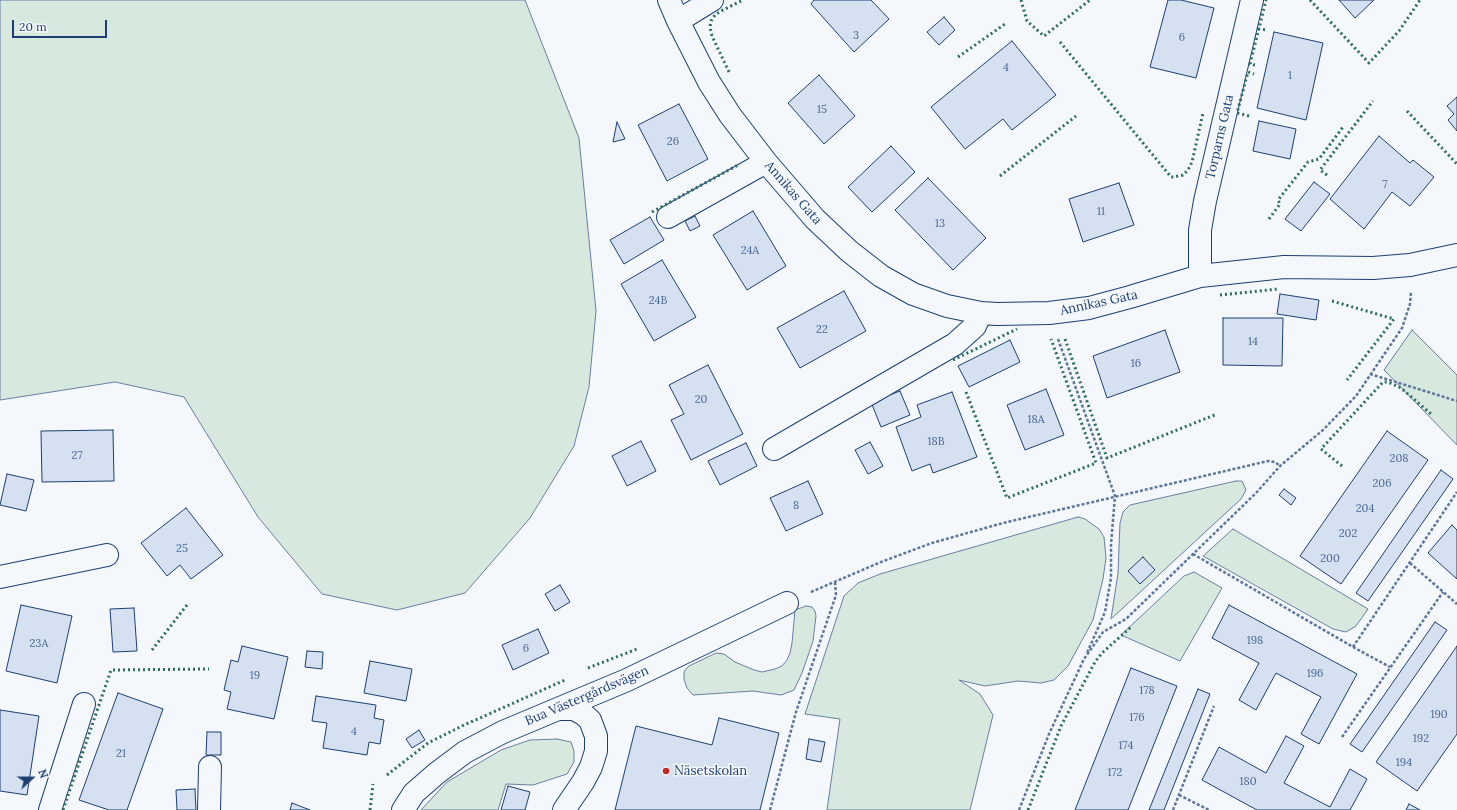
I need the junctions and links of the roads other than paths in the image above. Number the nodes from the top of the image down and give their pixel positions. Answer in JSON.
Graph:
{"nodes":[{"id":1,"x":669,"y":0,"type":"edge"},
{"id":2,"x":712,"y":0,"type":"edge"},
{"id":3,"x":1252,"y":0,"type":"edge"},
{"id":4,"x":678,"y":21,"type":"junction"},
{"id":5,"x":766,"y":162,"type":"junction"},
{"id":6,"x":668,"y":217,"type":"dead end"},
{"id":7,"x":1457,"y":255,"type":"edge"},
{"id":8,"x":1200,"y":276,"type":"junction"},
{"id":9,"x":981,"y":313,"type":"junction"},
{"id":10,"x":774,"y":449,"type":"dead end"},
{"id":11,"x":107,"y":554,"type":"dead end"},
{"id":12,"x":0,"y":578,"type":"edge"},
{"id":13,"x":787,"y":603,"type":"road end"},
{"id":14,"x":84,"y":704,"type":"dead end"},
{"id":15,"x":558,"y":709,"type":"junction"},
{"id":16,"x":210,"y":767,"type":"dead end"},
{"id":17,"x":50,"y":810,"type":"edge"},
{"id":18,"x":209,"y":810,"type":"edge"},
{"id":19,"x":403,"y":810,"type":"edge"},
{"id":20,"x":564,"y":810,"type":"edge"}],
"edges":[{"from":1,"to":4,"type":"street","name":"Annikas Gata"},
{"from":2,"to":4,"type":"street"},
{"from":3,"to":8,"type":"street","name":"Torparns Gata"},
{"from":4,"to":5,"type":"street","name":"Annikas Gata"},
{"from":5,"to":6,"type":"street"},
{"from":5,"to":9,"type":"street","name":"Annikas Gata"},
{"from":7,"to":8,"type":"street","name":"Annikas Gata"},
{"from":8,"to":9,"type":"street","name":"Annikas Gata"},
{"from":9,"to":10,"type":"street"},
{"from":11,"to":12,"type":"street"},
{"from":13,"to":15,"type":"street","name":"Bua Västergårdsvägen"},
{"from":14,"to":17,"type":"street"},
{"from":15,"to":19,"type":"street","name":"Bua Västergårdsvägen"},
{"from":15,"to":20,"type":"street"},
{"from":16,"to":18,"type":"street"}]}
